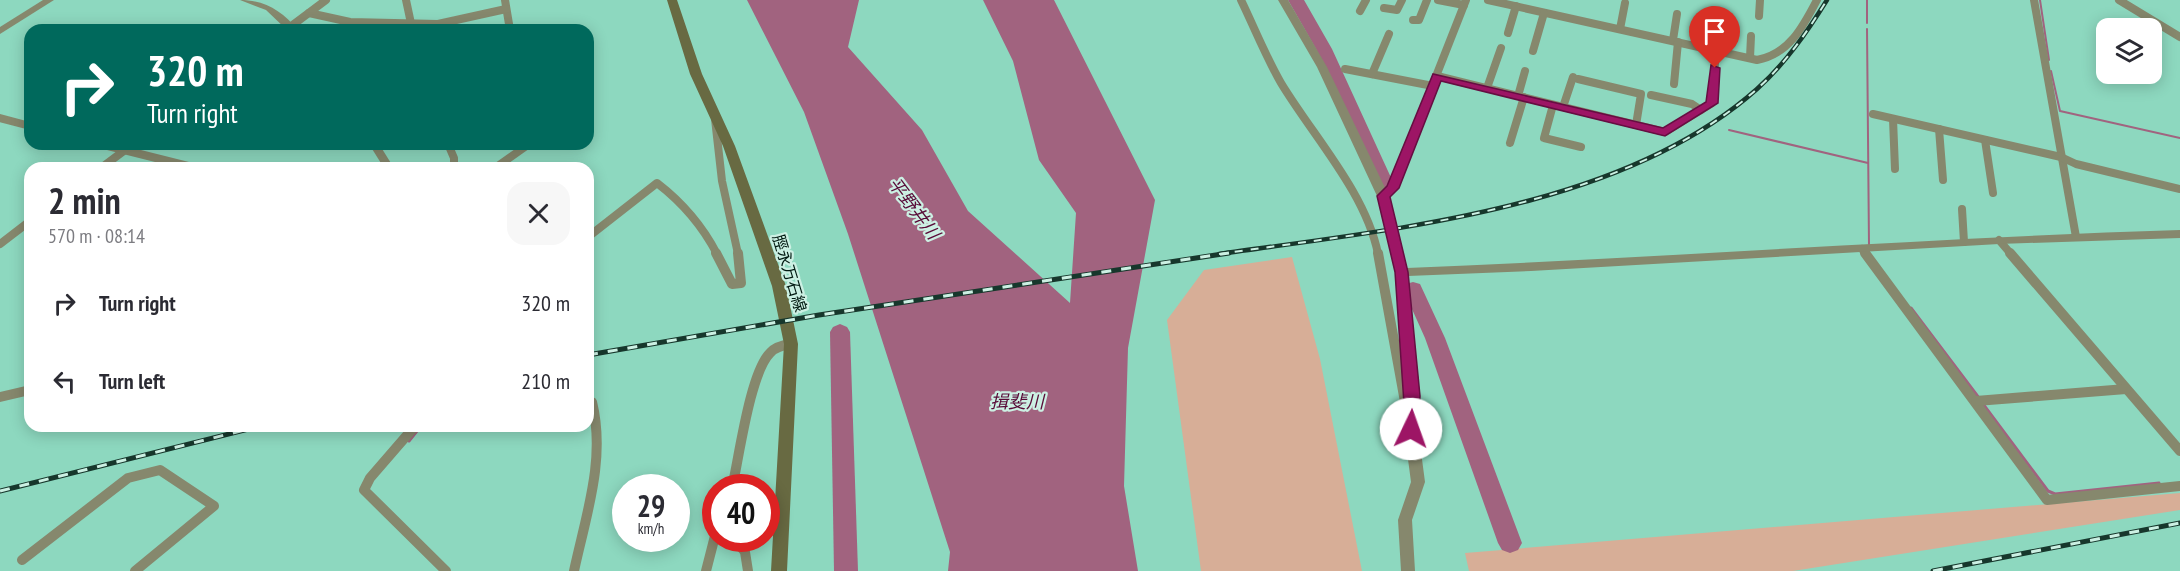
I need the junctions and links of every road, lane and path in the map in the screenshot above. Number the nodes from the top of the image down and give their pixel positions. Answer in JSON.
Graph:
{"nodes":[{"id":1,"x":50,"y":0,"type":"edge"},
{"id":2,"x":245,"y":0,"type":"edge"},
{"id":3,"x":326,"y":0,"type":"edge"},
{"id":4,"x":406,"y":0,"type":"edge"},
{"id":5,"x":505,"y":0,"type":"edge"},
{"id":6,"x":672,"y":0,"type":"edge"},
{"id":7,"x":1240,"y":0,"type":"edge"},
{"id":8,"x":1283,"y":0,"type":"edge"},
{"id":9,"x":1366,"y":0,"type":"edge"},
{"id":10,"x":1401,"y":0,"type":"edge"},
{"id":11,"x":1427,"y":0,"type":"edge"},
{"id":12,"x":1438,"y":0,"type":"edge"},
{"id":13,"x":1488,"y":0,"type":"edge"},
{"id":14,"x":1760,"y":0,"type":"edge"},
{"id":15,"x":1817,"y":0,"type":"edge"},
{"id":16,"x":2034,"y":0,"type":"edge"},
{"id":17,"x":2112,"y":0,"type":"edge"},
{"id":18,"x":2138,"y":0,"type":"edge"},
{"id":19,"x":2121,"y":1,"type":"edge"},
{"id":20,"x":1465,"y":3,"type":"edge"},
{"id":21,"x":1625,"y":3,"type":"dead end"},
{"id":22,"x":1519,"y":5,"type":"edge"},
{"id":23,"x":1384,"y":8,"type":"dead end"},
{"id":24,"x":506,"y":9,"type":"junction"},
{"id":25,"x":1713,"y":10,"type":"dead end"},
{"id":26,"x":1360,"y":11,"type":"dead end"},
{"id":27,"x":2138,"y":11,"type":"junction"},
{"id":28,"x":309,"y":13,"type":"junction"},
{"id":29,"x":1545,"y":13,"type":"junction"},
{"id":30,"x":1677,"y":14,"type":"dead end"},
{"id":31,"x":1759,"y":16,"type":"dead end"},
{"id":32,"x":1413,"y":20,"type":"dead end"},
{"id":33,"x":285,"y":24,"type":"edge"},
{"id":34,"x":296,"y":24,"type":"edge"},
{"id":35,"x":375,"y":24,"type":"edge"},
{"id":36,"x":411,"y":24,"type":"edge"},
{"id":37,"x":438,"y":24,"type":"edge"},
{"id":38,"x":509,"y":24,"type":"edge"},
{"id":39,"x":1620,"y":29,"type":"junction"},
{"id":40,"x":0,"y":31,"type":"edge"},
{"id":41,"x":1508,"y":33,"type":"dead end"},
{"id":42,"x":1389,"y":34,"type":"dead end"},
{"id":43,"x":1751,"y":36,"type":"dead end"},
{"id":44,"x":2180,"y":37,"type":"edge"},
{"id":45,"x":1675,"y":41,"type":"junction"},
{"id":46,"x":1700,"y":46,"type":"junction"},
{"id":47,"x":1501,"y":48,"type":"dead end"},
{"id":48,"x":1716,"y":50,"type":"junction"},
{"id":49,"x":1533,"y":51,"type":"dead end"},
{"id":50,"x":1750,"y":58,"type":"junction"},
{"id":51,"x":1346,"y":69,"type":"dead end"},
{"id":52,"x":1525,"y":71,"type":"dead end"},
{"id":53,"x":1372,"y":74,"type":"junction"},
{"id":54,"x":1437,"y":76,"type":"junction"},
{"id":55,"x":1674,"y":84,"type":"dead end"},
{"id":56,"x":1433,"y":86,"type":"junction"},
{"id":57,"x":1487,"y":88,"type":"junction"},
{"id":58,"x":1651,"y":95,"type":"dead end"},
{"id":59,"x":1521,"y":97,"type":"junction"},
{"id":60,"x":1553,"y":105,"type":"junction"},
{"id":61,"x":1563,"y":107,"type":"junction"},
{"id":62,"x":713,"y":108,"type":"junction"},
{"id":63,"x":1701,"y":110,"type":"junction"},
{"id":64,"x":1873,"y":114,"type":"dead end"},
{"id":65,"x":0,"y":118,"type":"edge"},
{"id":66,"x":1893,"y":119,"type":"junction"},
{"id":67,"x":24,"y":124,"type":"edge"},
{"id":68,"x":1636,"y":125,"type":"junction"},
{"id":69,"x":1939,"y":129,"type":"junction"},
{"id":70,"x":1984,"y":140,"type":"junction"},
{"id":71,"x":1510,"y":143,"type":"dead end"},
{"id":72,"x":1581,"y":147,"type":"dead end"},
{"id":73,"x":121,"y":150,"type":"edge"},
{"id":74,"x":520,"y":150,"type":"edge"},
{"id":75,"x":124,"y":151,"type":"junction"},
{"id":76,"x":2061,"y":157,"type":"junction"},
{"id":77,"x":109,"y":162,"type":"edge"},
{"id":78,"x":171,"y":162,"type":"edge"},
{"id":79,"x":504,"y":162,"type":"edge"},
{"id":80,"x":1895,"y":169,"type":"dead end"},
{"id":81,"x":1943,"y":180,"type":"dead end"},
{"id":82,"x":2180,"y":189,"type":"edge"},
{"id":83,"x":1993,"y":193,"type":"dead end"},
{"id":84,"x":1383,"y":196,"type":"junction"},
{"id":85,"x":1962,"y":209,"type":"dead end"},
{"id":86,"x":24,"y":226,"type":"edge"},
{"id":87,"x":594,"y":232,"type":"edge"},
{"id":88,"x":2180,"y":234,"type":"edge"},
{"id":89,"x":2076,"y":237,"type":"junction"},
{"id":90,"x":1999,"y":240,"type":"junction"},
{"id":91,"x":1965,"y":242,"type":"junction"},
{"id":92,"x":0,"y":244,"type":"edge"},
{"id":93,"x":1862,"y":249,"type":"junction"},
{"id":94,"x":1402,"y":272,"type":"junction"},
{"id":95,"x":791,"y":344,"type":"junction"},
{"id":96,"x":2126,"y":389,"type":"junction"},
{"id":97,"x":24,"y":391,"type":"edge"},
{"id":98,"x":0,"y":397,"type":"edge"},
{"id":99,"x":1976,"y":401,"type":"junction"},
{"id":100,"x":594,"y":407,"type":"edge"},
{"id":101,"x":1411,"y":429,"type":"junction"},
{"id":102,"x":410,"y":432,"type":"edge"},
{"id":103,"x":2180,"y":451,"type":"edge"},
{"id":104,"x":735,"y":474,"type":"edge"},
{"id":105,"x":2180,"y":486,"type":"edge"},
{"id":106,"x":711,"y":552,"type":"edge"},
{"id":107,"x":745,"y":552,"type":"edge"},
{"id":108,"x":22,"y":560,"type":"dead end"},
{"id":109,"x":135,"y":571,"type":"edge"},
{"id":110,"x":446,"y":571,"type":"edge"},
{"id":111,"x":574,"y":571,"type":"edge"},
{"id":112,"x":706,"y":571,"type":"edge"},
{"id":113,"x":748,"y":571,"type":"edge"},
{"id":114,"x":779,"y":571,"type":"edge"},
{"id":115,"x":1408,"y":571,"type":"edge"}],
"edges":[{"from":1,"to":40,"type":"street"},
{"from":2,"to":33,"type":"street"},
{"from":3,"to":28,"type":"street"},
{"from":4,"to":36,"type":"street"},
{"from":5,"to":24,"type":"street"},
{"from":6,"to":62,"type":"main road","name":"脛永万石線"},
{"from":7,"to":101,"type":"street"},
{"from":8,"to":84,"type":"street"},
{"from":9,"to":26,"type":"street"},
{"from":10,"to":23,"type":"street"},
{"from":11,"to":32,"type":"street"},
{"from":12,"to":20,"type":"street"},
{"from":13,"to":22,"type":"street"},
{"from":14,"to":31,"type":"street"},
{"from":15,"to":50,"type":"street"},
{"from":16,"to":76,"type":"street"},
{"from":17,"to":19,"type":"street"},
{"from":18,"to":27,"type":"street"},
{"from":19,"to":27,"type":"street"},
{"from":20,"to":54,"type":"street"},
{"from":21,"to":39,"type":"street"},
{"from":22,"to":29,"type":"street"},
{"from":22,"to":41,"type":"street"},
{"from":24,"to":37,"type":"street"},
{"from":24,"to":38,"type":"street"},
{"from":25,"to":46,"type":"street"},
{"from":27,"to":44,"type":"street"},
{"from":28,"to":34,"type":"street"},
{"from":28,"to":35,"type":"street"},
{"from":29,"to":39,"type":"street"},
{"from":29,"to":49,"type":"street"},
{"from":30,"to":45,"type":"street"},
{"from":39,"to":45,"type":"street"},
{"from":42,"to":53,"type":"street"},
{"from":43,"to":50,"type":"street"},
{"from":45,"to":46,"type":"street"},
{"from":45,"to":55,"type":"street"},
{"from":46,"to":48,"type":"street"},
{"from":47,"to":57,"type":"street"},
{"from":48,"to":50,"type":"street"},
{"from":48,"to":63,"type":"street"},
{"from":51,"to":53,"type":"street"},
{"from":52,"to":59,"type":"street"},
{"from":53,"to":56,"type":"street"},
{"from":54,"to":56,"type":"street"},
{"from":54,"to":57,"type":"street"},
{"from":56,"to":84,"type":"street"},
{"from":57,"to":59,"type":"street"},
{"from":58,"to":63,"type":"street"},
{"from":59,"to":60,"type":"street"},
{"from":59,"to":71,"type":"street"},
{"from":60,"to":61,"type":"street"},
{"from":60,"to":72,"type":"street"},
{"from":61,"to":68,"type":"street"},
{"from":61,"to":68,"type":"street"},
{"from":62,"to":87,"type":"street"},
{"from":62,"to":95,"type":"main road","name":"脛永万石線"},
{"from":63,"to":68,"type":"street"},
{"from":64,"to":66,"type":"street"},
{"from":65,"to":67,"type":"street"},
{"from":66,"to":69,"type":"street"},
{"from":66,"to":80,"type":"street"},
{"from":69,"to":70,"type":"street"},
{"from":69,"to":81,"type":"street"},
{"from":70,"to":76,"type":"street"},
{"from":70,"to":83,"type":"street"},
{"from":73,"to":75,"type":"street"},
{"from":74,"to":79,"type":"street"},
{"from":75,"to":77,"type":"street"},
{"from":75,"to":78,"type":"street"},
{"from":76,"to":82,"type":"street"},
{"from":76,"to":89,"type":"street"},
{"from":84,"to":94,"type":"street"},
{"from":85,"to":91,"type":"street"},
{"from":86,"to":92,"type":"street"},
{"from":88,"to":89,"type":"street"},
{"from":89,"to":90,"type":"street"},
{"from":90,"to":91,"type":"street"},
{"from":90,"to":96,"type":"street"},
{"from":91,"to":93,"type":"street"},
{"from":93,"to":94,"type":"street"},
{"from":93,"to":99,"type":"street"},
{"from":94,"to":101,"type":"street"},
{"from":95,"to":104,"type":"street"},
{"from":95,"to":114,"type":"main road","name":"脛永万石線"},
{"from":96,"to":99,"type":"street"},
{"from":96,"to":103,"type":"street"},
{"from":97,"to":98,"type":"street"},
{"from":99,"to":105,"type":"street"},
{"from":100,"to":111,"type":"street"},
{"from":101,"to":115,"type":"street"},
{"from":102,"to":110,"type":"street"},
{"from":106,"to":112,"type":"street"},
{"from":107,"to":113,"type":"street"},
{"from":108,"to":109,"type":"street"}]}
